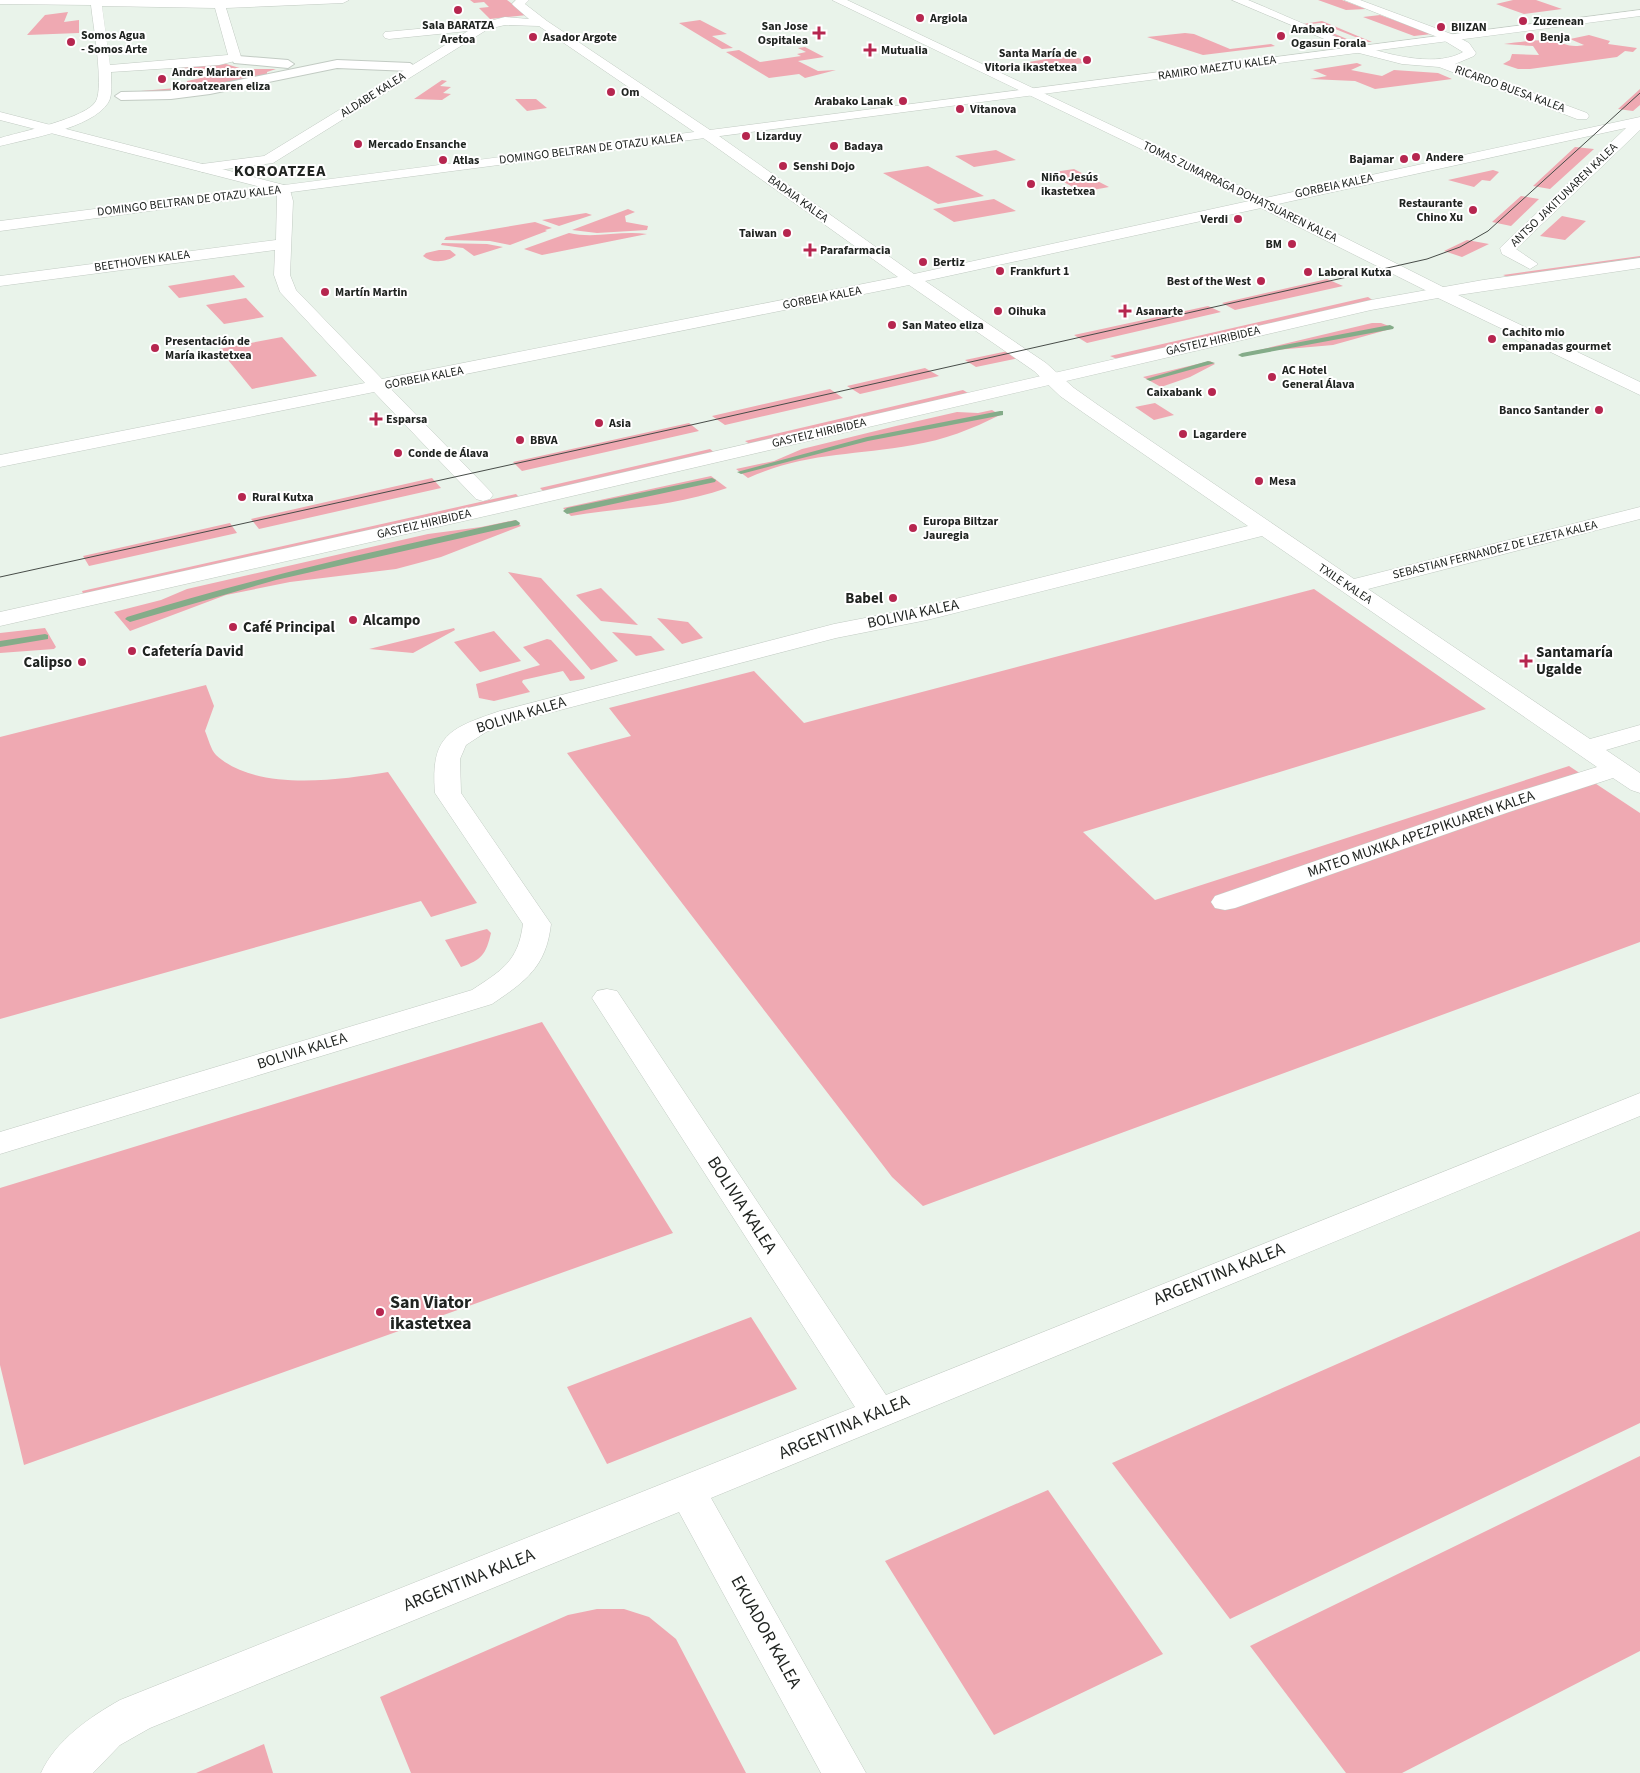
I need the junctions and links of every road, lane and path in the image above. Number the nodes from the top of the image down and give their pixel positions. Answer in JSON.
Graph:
{"nodes":[{"id":1,"x":343,"y":0,"type":"edge"},
{"id":2,"x":523,"y":0,"type":"edge"},
{"id":3,"x":838,"y":0,"type":"edge"},
{"id":4,"x":1238,"y":0,"type":"edge"},
{"id":5,"x":1350,"y":0,"type":"edge"},
{"id":6,"x":0,"y":1,"type":"edge"},
{"id":7,"x":96,"y":1,"type":"edge"},
{"id":8,"x":134,"y":1,"type":"edge"},
{"id":9,"x":221,"y":3,"type":"junction"},
{"id":10,"x":1640,"y":13,"type":"edge"},
{"id":11,"x":542,"y":23,"type":"junction"},
{"id":12,"x":484,"y":26,"type":"junction"},
{"id":13,"x":390,"y":35,"type":"dead end"},
{"id":14,"x":1448,"y":38,"type":"junction"},
{"id":15,"x":1361,"y":49,"type":"junction"},
{"id":16,"x":238,"y":60,"type":"dead end"},
{"id":17,"x":1438,"y":62,"type":"junction"},
{"id":18,"x":316,"y":66,"type":"junction"},
{"id":19,"x":410,"y":67,"type":"dead end"},
{"id":20,"x":102,"y":69,"type":"junction"},
{"id":21,"x":1033,"y":92,"type":"junction"},
{"id":22,"x":121,"y":96,"type":"dead end"},
{"id":23,"x":0,"y":116,"type":"edge"},
{"id":24,"x":1582,"y":116,"type":"dead end"},
{"id":25,"x":1640,"y":121,"type":"edge"},
{"id":26,"x":47,"y":128,"type":"junction"},
{"id":27,"x":706,"y":134,"type":"junction"},
{"id":28,"x":0,"y":142,"type":"edge"},
{"id":29,"x":202,"y":168,"type":"junction"},
{"id":30,"x":284,"y":189,"type":"junction"},
{"id":31,"x":1262,"y":202,"type":"junction"},
{"id":32,"x":0,"y":226,"type":"edge"},
{"id":33,"x":283,"y":244,"type":"junction"},
{"id":34,"x":1640,"y":247,"type":"edge"},
{"id":35,"x":1640,"y":263,"type":"edge"},
{"id":36,"x":1530,"y":264,"type":"junction"},
{"id":37,"x":912,"y":280,"type":"junction"},
{"id":38,"x":0,"y":281,"type":"edge"},
{"id":39,"x":1418,"y":281,"type":"junction"},
{"id":40,"x":1439,"y":292,"type":"junction"},
{"id":41,"x":1046,"y":373,"type":"junction"},
{"id":42,"x":380,"y":386,"type":"junction"},
{"id":43,"x":1640,"y":389,"type":"edge"},
{"id":44,"x":0,"y":461,"type":"edge"},
{"id":45,"x":483,"y":496,"type":"junction"},
{"id":46,"x":1640,"y":513,"type":"edge"},
{"id":47,"x":1264,"y":529,"type":"junction"},
{"id":48,"x":1350,"y":587,"type":"junction"},
{"id":49,"x":0,"y":603,"type":"edge"},
{"id":50,"x":0,"y":619,"type":"edge"},
{"id":51,"x":1640,"y":732,"type":"edge"},
{"id":52,"x":1587,"y":748,"type":"junction"},
{"id":53,"x":1617,"y":769,"type":"junction"},
{"id":54,"x":1640,"y":785,"type":"edge"},
{"id":55,"x":1225,"y":902,"type":"dead end"},
{"id":56,"x":607,"y":998,"type":"dead end"},
{"id":57,"x":1640,"y":1104,"type":"edge"},
{"id":58,"x":0,"y":1143,"type":"edge"},
{"id":59,"x":878,"y":1412,"type":"junction"},
{"id":60,"x":687,"y":1492,"type":"junction"},
{"id":61,"x":63,"y":1773,"type":"edge"},
{"id":62,"x":844,"y":1773,"type":"edge"}],
"edges":[{"from":1,"to":9,"type":"street"},
{"from":2,"to":11,"type":"street","name":"BADAIA KALEA"},
{"from":3,"to":21,"type":"street","name":"TOMAS ZUMARRAGA DOHATSUAREN KALEA"},
{"from":4,"to":15,"type":"street"},
{"from":5,"to":14,"type":"street"},
{"from":6,"to":7,"type":"street"},
{"from":7,"to":8,"type":"street"},
{"from":7,"to":20,"type":"street"},
{"from":8,"to":9,"type":"street"},
{"from":9,"to":20,"type":"street"},
{"from":10,"to":14,"type":"street","name":"RAMIRO MAEZTU KALEA"},
{"from":11,"to":12,"type":"street","name":"ALDABE KALEA"},
{"from":11,"to":27,"type":"street","name":"BADAIA KALEA"},
{"from":12,"to":13,"type":"street"},
{"from":12,"to":29,"type":"street","name":"ALDABE KALEA"},
{"from":14,"to":15,"type":"street","name":"RAMIRO MAEZTU KALEA"},
{"from":14,"to":17,"type":"street"},
{"from":15,"to":17,"type":"street"},
{"from":15,"to":21,"type":"street","name":"RAMIRO MAEZTU KALEA"},
{"from":16,"to":18,"type":"street"},
{"from":17,"to":24,"type":"street","name":"RICARDO BUESA KALEA"},
{"from":18,"to":19,"type":"street"},
{"from":18,"to":22,"type":"street"},
{"from":20,"to":26,"type":"street"},
{"from":21,"to":27,"type":"street","name":"DOMINGO BELTRAN DE OTAZU KALEA"},
{"from":21,"to":31,"type":"street","name":"TOMAS ZUMARRAGA DOHATSUAREN KALEA"},
{"from":23,"to":26,"type":"street"},
{"from":25,"to":31,"type":"street","name":"GORBEIA KALEA"},
{"from":25,"to":36,"type":"street","name":"ANTSO JAKITUNAREN KALEA"},
{"from":26,"to":28,"type":"street"},
{"from":26,"to":29,"type":"street"},
{"from":27,"to":30,"type":"street","name":"DOMINGO BELTRAN DE OTAZU KALEA"},
{"from":27,"to":37,"type":"street","name":"BADAIA KALEA"},
{"from":29,"to":30,"type":"street"},
{"from":30,"to":32,"type":"street","name":"DOMINGO BELTRAN DE OTAZU KALEA"},
{"from":30,"to":33,"type":"street"},
{"from":31,"to":37,"type":"street","name":"GORBEIA KALEA"},
{"from":31,"to":39,"type":"street","name":"TOMAS ZUMARRAGA DOHATSUAREN KALEA"},
{"from":33,"to":38,"type":"street","name":"BEETHOVEN KALEA"},
{"from":33,"to":42,"type":"street"},
{"from":34,"to":36,"type":"street","name":"GASTEIZ HIRIBIDEA"},
{"from":35,"to":40,"type":"street","name":"GASTEIZ HIRIBIDEA"},
{"from":36,"to":39,"type":"street","name":"GASTEIZ HIRIBIDEA"},
{"from":37,"to":41,"type":"street","name":"BADAIA KALEA"},
{"from":37,"to":42,"type":"street","name":"GORBEIA KALEA"},
{"from":39,"to":40,"type":"street","name":"TOMAS ZUMARRAGA DOHATSUAREN KALEA"},
{"from":39,"to":41,"type":"street","name":"GASTEIZ HIRIBIDEA"},
{"from":40,"to":41,"type":"street","name":"GASTEIZ HIRIBIDEA"},
{"from":40,"to":43,"type":"street","name":"TOMAS ZUMARRAGA DOHATSUAREN KALEA"},
{"from":41,"to":45,"type":"street","name":"GASTEIZ HIRIBIDEA"},
{"from":41,"to":47,"type":"street","name":"TXILE KALEA"},
{"from":41,"to":50,"type":"street","name":"GASTEIZ HIRIBIDEA"},
{"from":42,"to":44,"type":"street","name":"GORBEIA KALEA"},
{"from":42,"to":45,"type":"street"},
{"from":45,"to":49,"type":"street","name":"GASTEIZ HIRIBIDEA"},
{"from":46,"to":48,"type":"street","name":"SEBASTIAN FERNANDEZ DE LEZETA KALEA"},
{"from":47,"to":48,"type":"street","name":"TXILE KALEA"},
{"from":47,"to":58,"type":"street","name":"BOLIVIA KALEA"},
{"from":48,"to":52,"type":"street","name":"TXILE KALEA"},
{"from":51,"to":52,"type":"street"},
{"from":52,"to":53,"type":"street","name":"TXILE KALEA"},
{"from":53,"to":54,"type":"street","name":"TXILE KALEA"},
{"from":53,"to":55,"type":"street","name":"MATEO MUXIKA APEZPIKUAREN KALEA"},
{"from":56,"to":59,"type":"street","name":"BOLIVIA KALEA"},
{"from":57,"to":59,"type":"street","name":"ARGENTINA KALEA"},
{"from":59,"to":60,"type":"street","name":"ARGENTINA KALEA"},
{"from":60,"to":61,"type":"street","name":"ARGENTINA KALEA"},
{"from":60,"to":62,"type":"street","name":"EKUADOR KALEA"}]}
